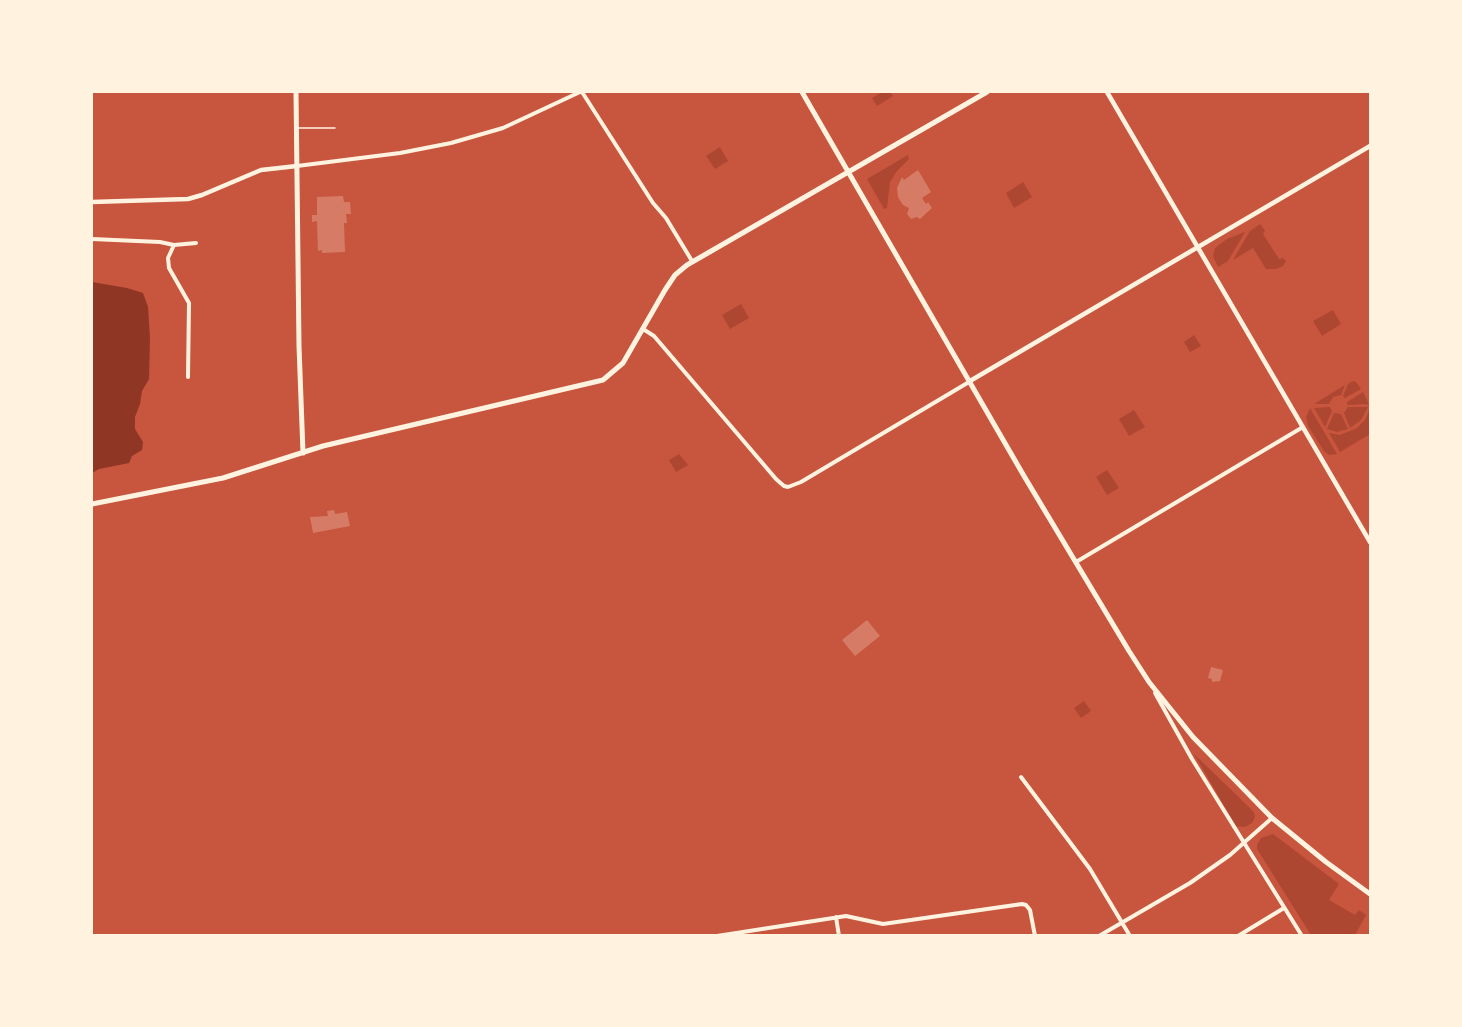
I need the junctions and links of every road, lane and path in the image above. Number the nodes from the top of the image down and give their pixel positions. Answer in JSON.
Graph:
{"nodes":[{"id":1,"x":297,"y":92,"type":"edge"},
{"id":2,"x":581,"y":92,"type":"edge"},
{"id":3,"x":802,"y":92,"type":"edge"},
{"id":4,"x":987,"y":92,"type":"edge"},
{"id":5,"x":1107,"y":92,"type":"edge"},
{"id":6,"x":297,"y":128,"type":"junction"},
{"id":7,"x":335,"y":128,"type":"dead end"},
{"id":8,"x":1371,"y":146,"type":"edge"},
{"id":9,"x":297,"y":166,"type":"junction"},
{"id":10,"x":848,"y":171,"type":"junction"},
{"id":11,"x":92,"y":202,"type":"edge"},
{"id":12,"x":92,"y":239,"type":"edge"},
{"id":13,"x":196,"y":243,"type":"dead end"},
{"id":14,"x":174,"y":245,"type":"junction"},
{"id":15,"x":1198,"y":248,"type":"junction"},
{"id":16,"x":692,"y":261,"type":"junction"},
{"id":17,"x":643,"y":329,"type":"junction"},
{"id":18,"x":188,"y":377,"type":"dead end"},
{"id":19,"x":970,"y":381,"type":"junction"},
{"id":20,"x":1303,"y":427,"type":"junction"},
{"id":21,"x":303,"y":453,"type":"junction"},
{"id":22,"x":92,"y":504,"type":"edge"},
{"id":23,"x":1371,"y":542,"type":"edge"},
{"id":24,"x":1076,"y":562,"type":"junction"},
{"id":25,"x":1149,"y":682,"type":"junction"},
{"id":26,"x":1021,"y":777,"type":"dead end"},
{"id":27,"x":1272,"y":818,"type":"junction"},
{"id":28,"x":1244,"y":843,"type":"junction"},
{"id":29,"x":1370,"y":894,"type":"edge"},
{"id":30,"x":1284,"y":908,"type":"junction"},
{"id":31,"x":836,"y":917,"type":"junction"},
{"id":32,"x":1122,"y":922,"type":"junction"},
{"id":33,"x":717,"y":936,"type":"edge"},
{"id":34,"x":839,"y":936,"type":"edge"},
{"id":35,"x":1035,"y":936,"type":"edge"},
{"id":36,"x":1099,"y":936,"type":"edge"},
{"id":37,"x":1130,"y":936,"type":"edge"},
{"id":38,"x":1238,"y":936,"type":"edge"},
{"id":39,"x":1302,"y":936,"type":"edge"}],
"edges":[{"from":1,"to":6,"type":"main road"},
{"from":2,"to":9,"type":"street"},
{"from":2,"to":16,"type":"street"},
{"from":3,"to":10,"type":"main road"},
{"from":4,"to":10,"type":"main road"},
{"from":5,"to":15,"type":"street"},
{"from":6,"to":7,"type":"lane"},
{"from":6,"to":9,"type":"main road"},
{"from":8,"to":15,"type":"street"},
{"from":9,"to":11,"type":"street"},
{"from":9,"to":21,"type":"main road"},
{"from":10,"to":16,"type":"main road"},
{"from":10,"to":19,"type":"main road"},
{"from":12,"to":14,"type":"street"},
{"from":13,"to":14,"type":"street"},
{"from":14,"to":18,"type":"street"},
{"from":15,"to":19,"type":"street"},
{"from":15,"to":20,"type":"street"},
{"from":16,"to":17,"type":"main road"},
{"from":17,"to":19,"type":"street"},
{"from":17,"to":21,"type":"main road"},
{"from":19,"to":24,"type":"main road"},
{"from":20,"to":23,"type":"street"},
{"from":20,"to":24,"type":"street"},
{"from":21,"to":22,"type":"main road"},
{"from":24,"to":25,"type":"main road"},
{"from":25,"to":27,"type":"main road"},
{"from":25,"to":28,"type":"street"},
{"from":26,"to":32,"type":"street"},
{"from":27,"to":28,"type":"street"},
{"from":27,"to":29,"type":"main road"},
{"from":28,"to":30,"type":"street"},
{"from":28,"to":32,"type":"street"},
{"from":30,"to":38,"type":"street"},
{"from":30,"to":39,"type":"street"},
{"from":31,"to":33,"type":"street"},
{"from":31,"to":34,"type":"street"},
{"from":31,"to":35,"type":"street"},
{"from":32,"to":36,"type":"street"},
{"from":32,"to":37,"type":"street"}]}
